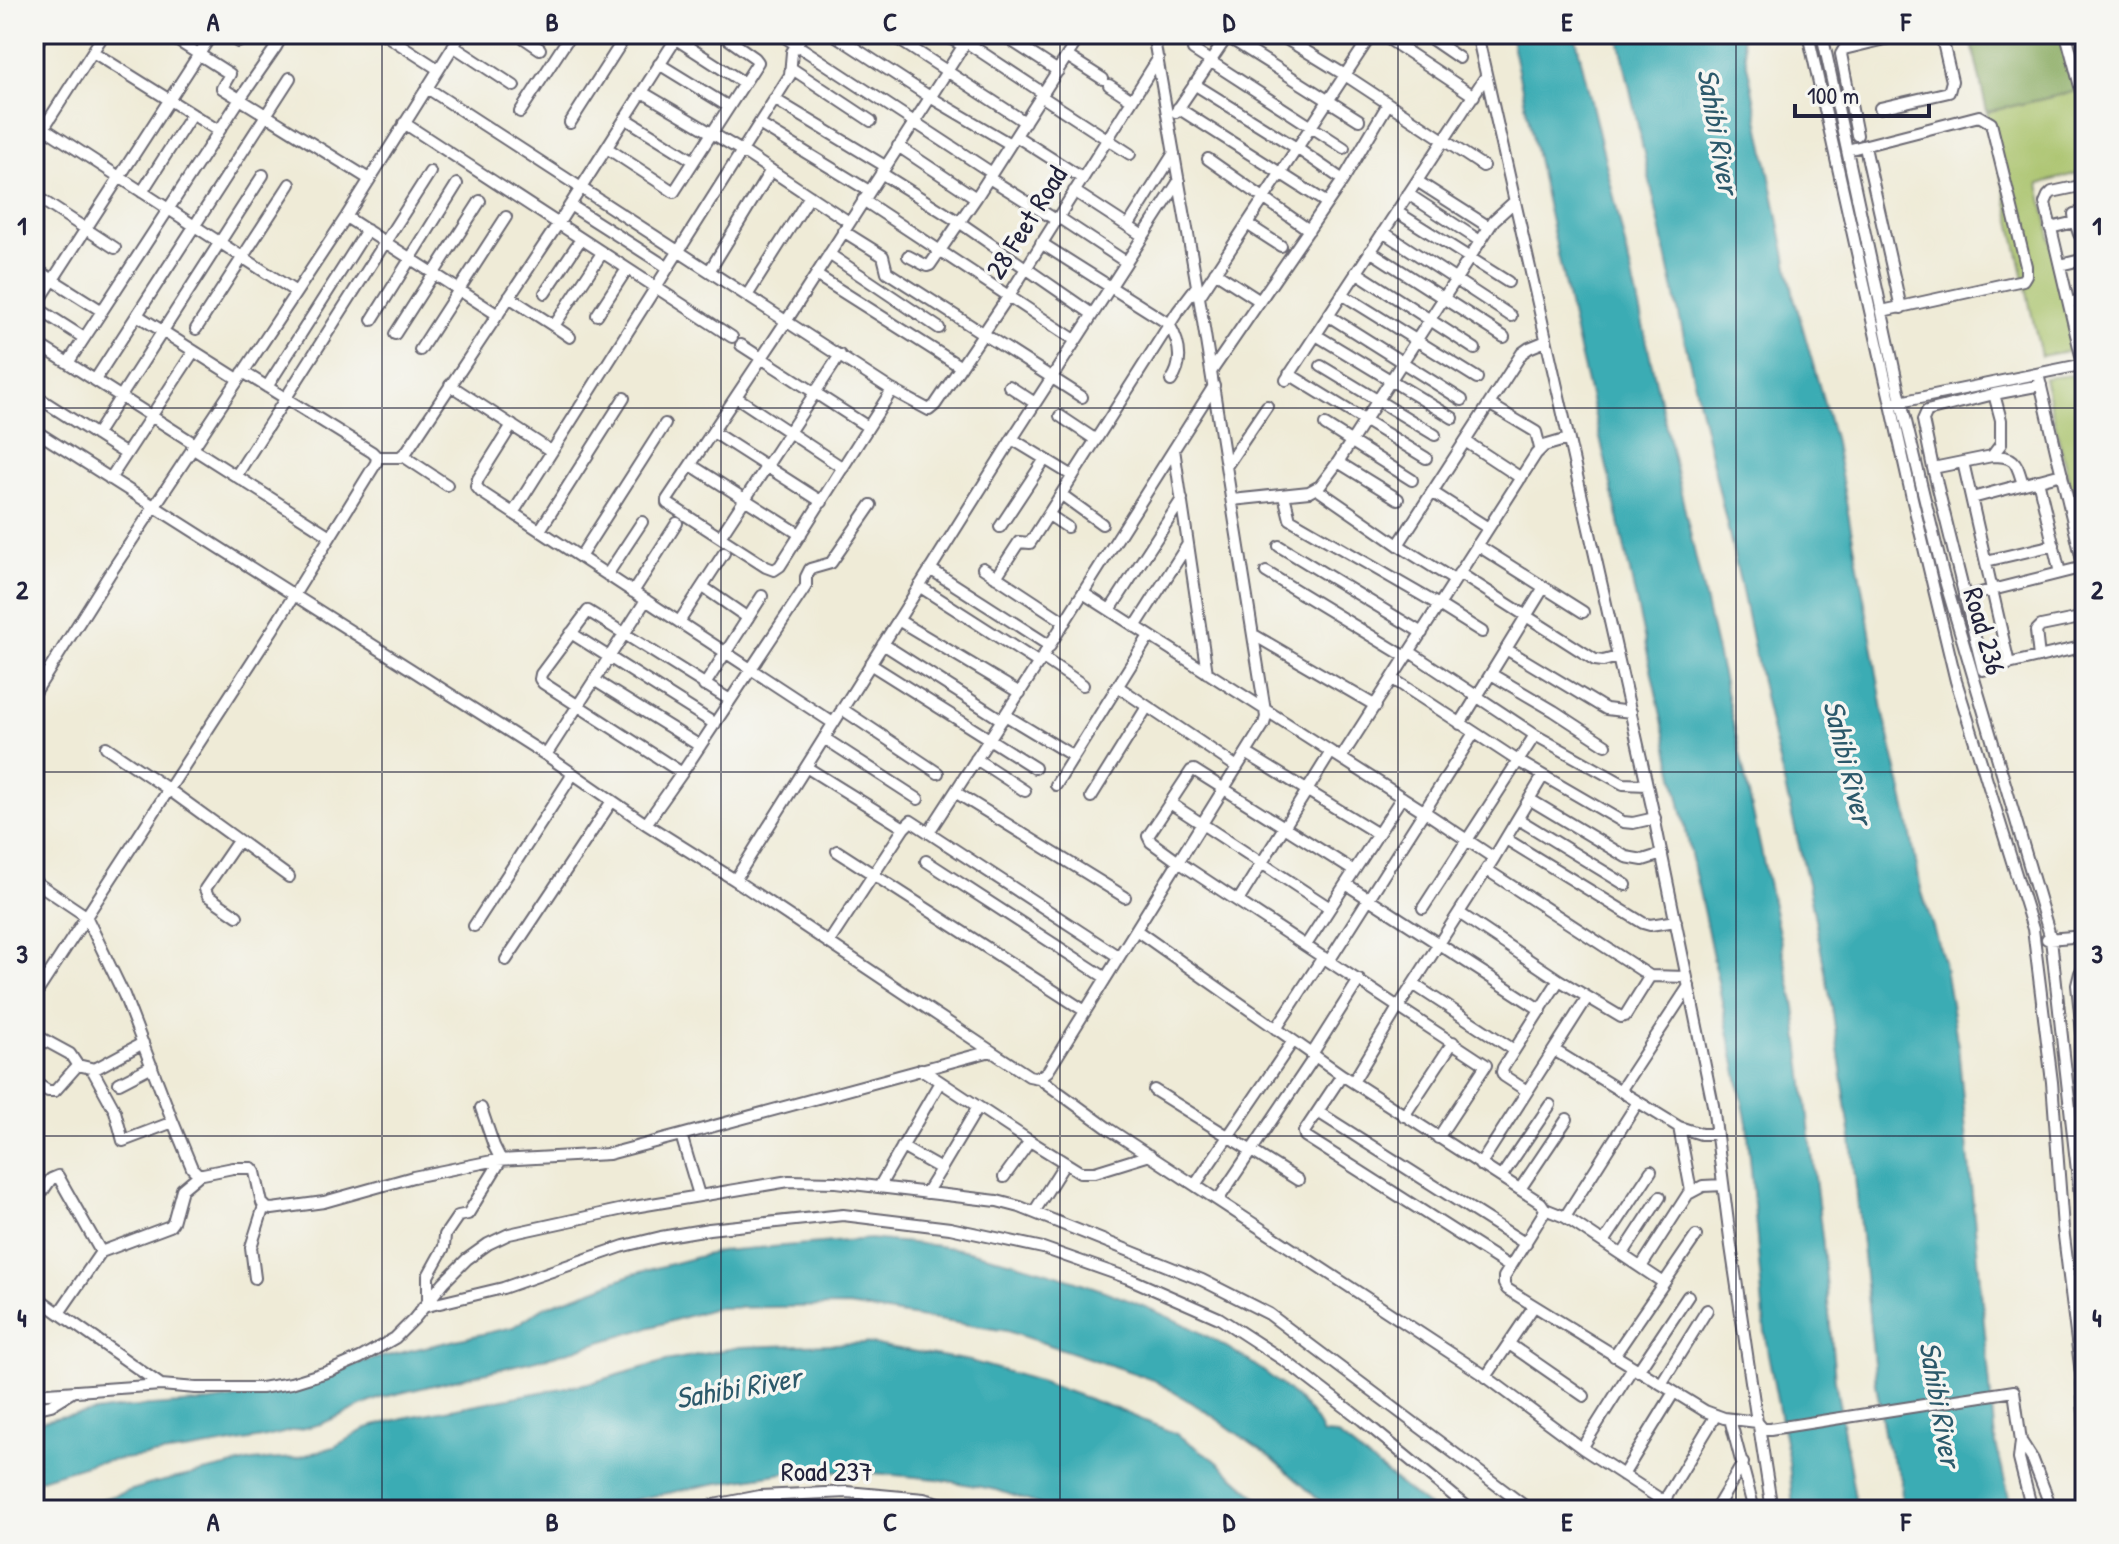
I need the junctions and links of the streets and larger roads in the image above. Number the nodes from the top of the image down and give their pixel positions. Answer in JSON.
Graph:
{"nodes":[{"id":1,"x":43,"y":34,"type":"edge"},
{"id":2,"x":104,"y":34,"type":"edge"},
{"id":3,"x":167,"y":34,"type":"edge"},
{"id":4,"x":212,"y":34,"type":"edge"},
{"id":5,"x":226,"y":34,"type":"edge"},
{"id":6,"x":283,"y":34,"type":"edge"},
{"id":7,"x":384,"y":34,"type":"edge"},
{"id":8,"x":518,"y":34,"type":"edge"},
{"id":9,"x":571,"y":34,"type":"edge"},
{"id":10,"x":627,"y":34,"type":"edge"},
{"id":11,"x":721,"y":34,"type":"edge"},
{"id":12,"x":780,"y":34,"type":"edge"},
{"id":13,"x":803,"y":34,"type":"edge"},
{"id":14,"x":833,"y":34,"type":"edge"},
{"id":15,"x":890,"y":34,"type":"edge"},
{"id":16,"x":944,"y":34,"type":"edge"},
{"id":17,"x":1001,"y":34,"type":"edge"},
{"id":18,"x":1058,"y":34,"type":"edge"},
{"id":19,"x":1081,"y":34,"type":"edge"},
{"id":20,"x":1153,"y":34,"type":"edge"},
{"id":21,"x":1278,"y":34,"type":"edge"},
{"id":22,"x":1372,"y":34,"type":"edge"},
{"id":23,"x":1381,"y":34,"type":"edge"},
{"id":24,"x":1424,"y":34,"type":"edge"},
{"id":25,"x":1477,"y":34,"type":"edge"},
{"id":26,"x":1808,"y":34,"type":"edge"},
{"id":27,"x":1822,"y":34,"type":"edge"},
{"id":28,"x":1906,"y":34,"type":"edge"},
{"id":29,"x":1941,"y":34,"type":"edge"},
{"id":30,"x":2066,"y":34,"type":"edge"},
{"id":31,"x":1226,"y":35,"type":"edge"},
{"id":32,"x":677,"y":36,"type":"edge"},
{"id":33,"x":454,"y":39,"type":"edge"},
{"id":34,"x":967,"y":41,"type":"edge"},
{"id":35,"x":238,"y":42,"type":"dead end"},
{"id":36,"x":797,"y":44,"type":"junction"},
{"id":37,"x":1074,"y":45,"type":"junction"},
{"id":38,"x":34,"y":48,"type":"edge"},
{"id":39,"x":540,"y":49,"type":"dead end"},
{"id":40,"x":1193,"y":50,"type":"dead end"},
{"id":41,"x":93,"y":52,"type":"junction"},
{"id":42,"x":199,"y":55,"type":"junction"},
{"id":43,"x":1067,"y":56,"type":"junction"},
{"id":44,"x":1459,"y":58,"type":"dead end"},
{"id":45,"x":1158,"y":59,"type":"junction"},
{"id":46,"x":1211,"y":61,"type":"junction"},
{"id":47,"x":659,"y":64,"type":"junction"},
{"id":48,"x":791,"y":68,"type":"junction"},
{"id":49,"x":438,"y":69,"type":"junction"},
{"id":50,"x":947,"y":71,"type":"junction"},
{"id":51,"x":1058,"y":71,"type":"junction"},
{"id":52,"x":2081,"y":74,"type":"edge"},
{"id":53,"x":1345,"y":75,"type":"junction"},
{"id":54,"x":1486,"y":76,"type":"junction"},
{"id":55,"x":290,"y":78,"type":"dead end"},
{"id":56,"x":744,"y":83,"type":"junction"},
{"id":57,"x":1194,"y":84,"type":"junction"},
{"id":58,"x":514,"y":86,"type":"dead end"},
{"id":59,"x":427,"y":88,"type":"junction"},
{"id":60,"x":642,"y":92,"type":"junction"},
{"id":61,"x":1042,"y":95,"type":"junction"},
{"id":62,"x":1474,"y":96,"type":"junction"},
{"id":63,"x":930,"y":97,"type":"junction"},
{"id":64,"x":240,"y":99,"type":"junction"},
{"id":65,"x":774,"y":99,"type":"junction"},
{"id":66,"x":170,"y":100,"type":"junction"},
{"id":67,"x":1132,"y":100,"type":"junction"},
{"id":68,"x":1328,"y":101,"type":"junction"},
{"id":69,"x":1388,"y":104,"type":"junction"},
{"id":70,"x":2085,"y":105,"type":"edge"},
{"id":71,"x":729,"y":107,"type":"junction"},
{"id":72,"x":1178,"y":108,"type":"junction"},
{"id":73,"x":1880,"y":108,"type":"dead end"},
{"id":74,"x":520,"y":112,"type":"dead end"},
{"id":75,"x":192,"y":114,"type":"junction"},
{"id":76,"x":266,"y":115,"type":"junction"},
{"id":77,"x":625,"y":118,"type":"junction"},
{"id":78,"x":1359,"y":120,"type":"dead end"},
{"id":79,"x":871,"y":121,"type":"dead end"},
{"id":80,"x":914,"y":122,"type":"junction"},
{"id":81,"x":1025,"y":122,"type":"junction"},
{"id":82,"x":1169,"y":122,"type":"junction"},
{"id":83,"x":404,"y":123,"type":"junction"},
{"id":84,"x":570,"y":123,"type":"dead end"},
{"id":85,"x":759,"y":124,"type":"junction"},
{"id":86,"x":1312,"y":126,"type":"junction"},
{"id":87,"x":44,"y":128,"type":"junction"},
{"id":88,"x":219,"y":131,"type":"junction"},
{"id":89,"x":712,"y":133,"type":"junction"},
{"id":90,"x":1857,"y":135,"type":"dead end"},
{"id":91,"x":1013,"y":140,"type":"junction"},
{"id":92,"x":1107,"y":140,"type":"junction"},
{"id":93,"x":1444,"y":141,"type":"junction"},
{"id":94,"x":34,"y":143,"type":"edge"},
{"id":95,"x":898,"y":146,"type":"junction"},
{"id":96,"x":1865,"y":147,"type":"junction"},
{"id":97,"x":607,"y":148,"type":"junction"},
{"id":98,"x":1344,"y":148,"type":"dead end"},
{"id":99,"x":1298,"y":149,"type":"junction"},
{"id":100,"x":1847,"y":150,"type":"junction"},
{"id":101,"x":742,"y":151,"type":"junction"},
{"id":102,"x":1174,"y":153,"type":"junction"},
{"id":103,"x":1130,"y":154,"type":"dead end"},
{"id":104,"x":1208,"y":159,"type":"dead end"},
{"id":105,"x":694,"y":161,"type":"junction"},
{"id":106,"x":1483,"y":166,"type":"dead end"},
{"id":107,"x":883,"y":169,"type":"junction"},
{"id":108,"x":771,"y":170,"type":"junction"},
{"id":109,"x":430,"y":172,"type":"dead end"},
{"id":110,"x":1281,"y":174,"type":"junction"},
{"id":111,"x":263,"y":175,"type":"dead end"},
{"id":112,"x":990,"y":176,"type":"junction"},
{"id":113,"x":120,"y":178,"type":"junction"},
{"id":114,"x":1082,"y":178,"type":"junction"},
{"id":115,"x":369,"y":179,"type":"junction"},
{"id":116,"x":1343,"y":180,"type":"junction"},
{"id":117,"x":1179,"y":181,"type":"junction"},
{"id":118,"x":1417,"y":181,"type":"junction"},
{"id":119,"x":290,"y":184,"type":"dead end"},
{"id":120,"x":457,"y":184,"type":"dead end"},
{"id":121,"x":2085,"y":185,"type":"edge"},
{"id":122,"x":581,"y":187,"type":"junction"},
{"id":123,"x":1074,"y":191,"type":"junction"},
{"id":124,"x":142,"y":192,"type":"junction"},
{"id":125,"x":1408,"y":194,"type":"junction"},
{"id":126,"x":34,"y":195,"type":"edge"},
{"id":127,"x":866,"y":195,"type":"junction"},
{"id":128,"x":810,"y":196,"type":"junction"},
{"id":129,"x":976,"y":198,"type":"junction"},
{"id":130,"x":1265,"y":199,"type":"junction"},
{"id":131,"x":480,"y":201,"type":"dead end"},
{"id":132,"x":1515,"y":201,"type":"junction"},
{"id":133,"x":1327,"y":203,"type":"junction"},
{"id":134,"x":570,"y":205,"type":"junction"},
{"id":135,"x":168,"y":209,"type":"junction"},
{"id":136,"x":1397,"y":212,"type":"junction"},
{"id":137,"x":2085,"y":212,"type":"edge"},
{"id":138,"x":346,"y":217,"type":"junction"},
{"id":139,"x":506,"y":217,"type":"dead end"},
{"id":140,"x":1057,"y":218,"type":"junction"},
{"id":141,"x":959,"y":222,"type":"junction"},
{"id":142,"x":2075,"y":222,"type":"junction"},
{"id":143,"x":558,"y":224,"type":"junction"},
{"id":144,"x":1247,"y":224,"type":"junction"},
{"id":145,"x":194,"y":226,"type":"junction"},
{"id":146,"x":846,"y":226,"type":"junction"},
{"id":147,"x":1128,"y":226,"type":"junction"},
{"id":148,"x":1489,"y":227,"type":"junction"},
{"id":149,"x":2050,"y":228,"type":"junction"},
{"id":150,"x":86,"y":229,"type":"junction"},
{"id":151,"x":367,"y":230,"type":"junction"},
{"id":152,"x":1309,"y":230,"type":"junction"},
{"id":153,"x":1383,"y":232,"type":"junction"},
{"id":154,"x":2085,"y":232,"type":"edge"},
{"id":155,"x":1143,"y":236,"type":"junction"},
{"id":156,"x":581,"y":239,"type":"junction"},
{"id":157,"x":1480,"y":241,"type":"junction"},
{"id":158,"x":385,"y":242,"type":"junction"},
{"id":159,"x":220,"y":243,"type":"junction"},
{"id":160,"x":1041,"y":243,"type":"junction"},
{"id":161,"x":1281,"y":246,"type":"dead end"},
{"id":162,"x":115,"y":248,"type":"dead end"},
{"id":163,"x":679,"y":250,"type":"junction"},
{"id":164,"x":941,"y":250,"type":"junction"},
{"id":165,"x":1370,"y":251,"type":"junction"},
{"id":166,"x":602,"y":253,"type":"junction"},
{"id":167,"x":829,"y":254,"type":"junction"},
{"id":168,"x":908,"y":256,"type":"dead end"},
{"id":169,"x":242,"y":257,"type":"junction"},
{"id":170,"x":1469,"y":257,"type":"junction"},
{"id":171,"x":411,"y":259,"type":"junction"},
{"id":172,"x":2085,"y":259,"type":"edge"},
{"id":173,"x":1126,"y":262,"type":"junction"},
{"id":174,"x":2060,"y":265,"type":"junction"},
{"id":175,"x":667,"y":267,"type":"junction"},
{"id":176,"x":34,"y":268,"type":"edge"},
{"id":177,"x":1025,"y":268,"type":"junction"},
{"id":178,"x":627,"y":269,"type":"junction"},
{"id":179,"x":710,"y":270,"type":"junction"},
{"id":180,"x":1215,"y":272,"type":"junction"},
{"id":181,"x":1356,"y":272,"type":"junction"},
{"id":182,"x":433,"y":274,"type":"junction"},
{"id":183,"x":816,"y":275,"type":"junction"},
{"id":184,"x":1455,"y":278,"type":"junction"},
{"id":185,"x":53,"y":279,"type":"junction"},
{"id":186,"x":1508,"y":282,"type":"dead end"},
{"id":187,"x":654,"y":286,"type":"junction"},
{"id":188,"x":1110,"y":287,"type":"junction"},
{"id":189,"x":458,"y":291,"type":"junction"},
{"id":190,"x":1198,"y":291,"type":"junction"},
{"id":191,"x":296,"y":292,"type":"junction"},
{"id":192,"x":545,"y":293,"type":"dead end"},
{"id":193,"x":748,"y":294,"type":"junction"},
{"id":194,"x":1342,"y":294,"type":"junction"},
{"id":195,"x":509,"y":297,"type":"junction"},
{"id":196,"x":1008,"y":297,"type":"junction"},
{"id":197,"x":1443,"y":297,"type":"junction"},
{"id":198,"x":2085,"y":299,"type":"edge"},
{"id":199,"x":1260,"y":301,"type":"junction"},
{"id":200,"x":2069,"y":303,"type":"junction"},
{"id":201,"x":34,"y":307,"type":"edge"},
{"id":202,"x":1901,"y":308,"type":"junction"},
{"id":203,"x":102,"y":311,"type":"junction"},
{"id":204,"x":1882,"y":311,"type":"junction"},
{"id":205,"x":1092,"y":314,"type":"junction"},
{"id":206,"x":137,"y":315,"type":"junction"},
{"id":207,"x":498,"y":315,"type":"junction"},
{"id":208,"x":597,"y":315,"type":"dead end"},
{"id":209,"x":1329,"y":316,"type":"junction"},
{"id":210,"x":1511,"y":316,"type":"dead end"},
{"id":211,"x":1429,"y":319,"type":"junction"},
{"id":212,"x":372,"y":320,"type":"dead end"},
{"id":213,"x":787,"y":320,"type":"junction"},
{"id":214,"x":1169,"y":324,"type":"junction"},
{"id":215,"x":554,"y":326,"type":"junction"},
{"id":216,"x":939,"y":328,"type":"dead end"},
{"id":217,"x":196,"y":329,"type":"dead end"},
{"id":218,"x":163,"y":331,"type":"junction"},
{"id":219,"x":395,"y":334,"type":"dead end"},
{"id":220,"x":982,"y":334,"type":"junction"},
{"id":221,"x":1316,"y":335,"type":"junction"},
{"id":222,"x":570,"y":337,"type":"dead end"},
{"id":223,"x":1504,"y":337,"type":"dead end"},
{"id":224,"x":84,"y":338,"type":"junction"},
{"id":225,"x":1416,"y":339,"type":"junction"},
{"id":226,"x":1075,"y":340,"type":"junction"},
{"id":227,"x":1546,"y":341,"type":"junction"},
{"id":228,"x":2081,"y":341,"type":"edge"},
{"id":229,"x":34,"y":342,"type":"edge"},
{"id":230,"x":1475,"y":349,"type":"dead end"},
{"id":231,"x":420,"y":350,"type":"dead end"},
{"id":232,"x":194,"y":351,"type":"junction"},
{"id":233,"x":840,"y":355,"type":"junction"},
{"id":234,"x":762,"y":359,"type":"junction"},
{"id":235,"x":1401,"y":361,"type":"junction"},
{"id":236,"x":68,"y":363,"type":"junction"},
{"id":237,"x":2084,"y":364,"type":"edge"},
{"id":238,"x":1321,"y":366,"type":"dead end"},
{"id":239,"x":961,"y":367,"type":"junction"},
{"id":240,"x":1211,"y":372,"type":"junction"},
{"id":241,"x":240,"y":375,"type":"junction"},
{"id":242,"x":1051,"y":378,"type":"junction"},
{"id":243,"x":1477,"y":378,"type":"dead end"},
{"id":244,"x":95,"y":380,"type":"junction"},
{"id":245,"x":1389,"y":380,"type":"junction"},
{"id":246,"x":2040,"y":380,"type":"junction"},
{"id":247,"x":1171,"y":381,"type":"dead end"},
{"id":248,"x":450,"y":385,"type":"junction"},
{"id":249,"x":1009,"y":386,"type":"dead end"},
{"id":250,"x":1214,"y":386,"type":"junction"},
{"id":251,"x":267,"y":387,"type":"junction"},
{"id":252,"x":892,"y":390,"type":"junction"},
{"id":253,"x":815,"y":393,"type":"junction"},
{"id":254,"x":1994,"y":394,"type":"junction"},
{"id":255,"x":34,"y":395,"type":"edge"},
{"id":256,"x":121,"y":396,"type":"junction"},
{"id":257,"x":736,"y":397,"type":"junction"},
{"id":258,"x":1082,"y":397,"type":"dead end"},
{"id":259,"x":624,"y":398,"type":"dead end"},
{"id":260,"x":285,"y":399,"type":"junction"},
{"id":261,"x":1377,"y":400,"type":"junction"},
{"id":262,"x":1462,"y":400,"type":"dead end"},
{"id":263,"x":1035,"y":403,"type":"junction"},
{"id":264,"x":1896,"y":403,"type":"junction"},
{"id":265,"x":1489,"y":404,"type":"junction"},
{"id":266,"x":1267,"y":406,"type":"dead end"},
{"id":267,"x":1060,"y":416,"type":"dead end"},
{"id":268,"x":152,"y":417,"type":"junction"},
{"id":269,"x":1453,"y":418,"type":"dead end"},
{"id":270,"x":1364,"y":421,"type":"junction"},
{"id":271,"x":665,"y":424,"type":"dead end"},
{"id":272,"x":512,"y":425,"type":"junction"},
{"id":273,"x":1325,"y":425,"type":"dead end"},
{"id":274,"x":868,"y":427,"type":"junction"},
{"id":275,"x":34,"y":430,"type":"edge"},
{"id":276,"x":713,"y":432,"type":"junction"},
{"id":277,"x":790,"y":432,"type":"junction"},
{"id":278,"x":96,"y":435,"type":"junction"},
{"id":279,"x":1435,"y":435,"type":"dead end"},
{"id":280,"x":1012,"y":439,"type":"junction"},
{"id":281,"x":1568,"y":439,"type":"junction"},
{"id":282,"x":1096,"y":440,"type":"junction"},
{"id":283,"x":1465,"y":441,"type":"junction"},
{"id":284,"x":1351,"y":442,"type":"junction"},
{"id":285,"x":194,"y":446,"type":"junction"},
{"id":286,"x":1540,"y":448,"type":"junction"},
{"id":287,"x":1174,"y":449,"type":"junction"},
{"id":288,"x":551,"y":451,"type":"junction"},
{"id":289,"x":126,"y":454,"type":"junction"},
{"id":290,"x":403,"y":456,"type":"junction"},
{"id":291,"x":1992,"y":456,"type":"junction"},
{"id":292,"x":377,"y":457,"type":"junction"},
{"id":293,"x":1426,"y":458,"type":"dead end"},
{"id":294,"x":1045,"y":459,"type":"junction"},
{"id":295,"x":1338,"y":462,"type":"junction"},
{"id":296,"x":1963,"y":462,"type":"junction"},
{"id":297,"x":691,"y":465,"type":"junction"},
{"id":298,"x":1227,"y":465,"type":"junction"},
{"id":299,"x":766,"y":467,"type":"junction"},
{"id":300,"x":843,"y":468,"type":"junction"},
{"id":301,"x":1933,"y":468,"type":"junction"},
{"id":302,"x":2062,"y":474,"type":"junction"},
{"id":303,"x":236,"y":476,"type":"junction"},
{"id":304,"x":1073,"y":476,"type":"junction"},
{"id":305,"x":1521,"y":478,"type":"junction"},
{"id":306,"x":110,"y":479,"type":"junction"},
{"id":307,"x":1412,"y":480,"type":"dead end"},
{"id":308,"x":2038,"y":480,"type":"junction"},
{"id":309,"x":2023,"y":484,"type":"junction"},
{"id":310,"x":447,"y":485,"type":"dead end"},
{"id":311,"x":1317,"y":489,"type":"junction"},
{"id":312,"x":1432,"y":492,"type":"junction"},
{"id":313,"x":1062,"y":495,"type":"junction"},
{"id":314,"x":1284,"y":495,"type":"junction"},
{"id":315,"x":1972,"y":498,"type":"junction"},
{"id":316,"x":745,"y":499,"type":"junction"},
{"id":317,"x":1182,"y":499,"type":"junction"},
{"id":318,"x":1398,"y":499,"type":"dead end"},
{"id":319,"x":1232,"y":500,"type":"junction"},
{"id":320,"x":822,"y":502,"type":"junction"},
{"id":321,"x":871,"y":505,"type":"dead end"},
{"id":322,"x":153,"y":507,"type":"junction"},
{"id":323,"x":513,"y":513,"type":"junction"},
{"id":324,"x":1049,"y":515,"type":"junction"},
{"id":325,"x":642,"y":522,"type":"dead end"},
{"id":326,"x":677,"y":523,"type":"dead end"},
{"id":327,"x":1102,"y":524,"type":"dead end"},
{"id":328,"x":1000,"y":527,"type":"dead end"},
{"id":329,"x":1067,"y":527,"type":"dead end"},
{"id":330,"x":1488,"y":528,"type":"junction"},
{"id":331,"x":540,"y":530,"type":"junction"},
{"id":332,"x":801,"y":535,"type":"junction"},
{"id":333,"x":330,"y":536,"type":"junction"},
{"id":334,"x":720,"y":537,"type":"junction"},
{"id":335,"x":1188,"y":544,"type":"junction"},
{"id":336,"x":1398,"y":545,"type":"junction"},
{"id":337,"x":1477,"y":545,"type":"junction"},
{"id":338,"x":2054,"y":545,"type":"junction"},
{"id":339,"x":1279,"y":546,"type":"dead end"},
{"id":340,"x":724,"y":553,"type":"dead end"},
{"id":341,"x":580,"y":557,"type":"junction"},
{"id":342,"x":1986,"y":561,"type":"junction"},
{"id":343,"x":983,"y":568,"type":"dead end"},
{"id":344,"x":930,"y":569,"type":"junction"},
{"id":345,"x":2084,"y":570,"type":"edge"},
{"id":346,"x":1266,"y":572,"type":"dead end"},
{"id":347,"x":2060,"y":573,"type":"junction"},
{"id":348,"x":607,"y":575,"type":"junction"},
{"id":349,"x":1457,"y":576,"type":"junction"},
{"id":350,"x":996,"y":577,"type":"junction"},
{"id":351,"x":919,"y":586,"type":"junction"},
{"id":352,"x":703,"y":587,"type":"junction"},
{"id":353,"x":1544,"y":587,"type":"junction"},
{"id":354,"x":1992,"y":590,"type":"junction"},
{"id":355,"x":633,"y":592,"type":"junction"},
{"id":356,"x":1083,"y":593,"type":"junction"},
{"id":357,"x":293,"y":595,"type":"junction"},
{"id":358,"x":762,"y":596,"type":"dead end"},
{"id":359,"x":1964,"y":597,"type":"junction"},
{"id":360,"x":646,"y":600,"type":"junction"},
{"id":361,"x":1439,"y":605,"type":"junction"},
{"id":362,"x":1110,"y":610,"type":"junction"},
{"id":363,"x":1583,"y":612,"type":"dead end"},
{"id":364,"x":1526,"y":616,"type":"junction"},
{"id":365,"x":2085,"y":617,"type":"edge"},
{"id":366,"x":748,"y":618,"type":"junction"},
{"id":367,"x":898,"y":620,"type":"junction"},
{"id":368,"x":679,"y":622,"type":"junction"},
{"id":369,"x":1065,"y":622,"type":"junction"},
{"id":370,"x":1135,"y":627,"type":"junction"},
{"id":371,"x":1482,"y":632,"type":"dead end"},
{"id":372,"x":571,"y":633,"type":"junction"},
{"id":373,"x":624,"y":633,"type":"junction"},
{"id":374,"x":1422,"y":633,"type":"junction"},
{"id":375,"x":1254,"y":635,"type":"junction"},
{"id":376,"x":1149,"y":636,"type":"junction"},
{"id":377,"x":883,"y":644,"type":"junction"},
{"id":378,"x":1050,"y":646,"type":"junction"},
{"id":379,"x":2085,"y":646,"type":"edge"},
{"id":380,"x":1506,"y":649,"type":"junction"},
{"id":381,"x":725,"y":652,"type":"junction"},
{"id":382,"x":1408,"y":654,"type":"junction"},
{"id":383,"x":609,"y":657,"type":"junction"},
{"id":384,"x":1618,"y":657,"type":"junction"},
{"id":385,"x":2039,"y":657,"type":"junction"},
{"id":386,"x":1041,"y":660,"type":"junction"},
{"id":387,"x":870,"y":664,"type":"junction"},
{"id":388,"x":2009,"y":664,"type":"junction"},
{"id":389,"x":750,"y":669,"type":"junction"},
{"id":390,"x":1207,"y":673,"type":"junction"},
{"id":391,"x":1491,"y":674,"type":"junction"},
{"id":392,"x":1393,"y":679,"type":"junction"},
{"id":393,"x":594,"y":680,"type":"junction"},
{"id":394,"x":1083,"y":685,"type":"dead end"},
{"id":395,"x":704,"y":686,"type":"junction"},
{"id":396,"x":1117,"y":686,"type":"junction"},
{"id":397,"x":1020,"y":693,"type":"junction"},
{"id":398,"x":34,"y":694,"type":"edge"},
{"id":399,"x":1478,"y":696,"type":"junction"},
{"id":400,"x":730,"y":700,"type":"junction"},
{"id":401,"x":578,"y":705,"type":"junction"},
{"id":402,"x":1376,"y":706,"type":"junction"},
{"id":403,"x":1147,"y":707,"type":"junction"},
{"id":404,"x":842,"y":709,"type":"junction"},
{"id":405,"x":1266,"y":711,"type":"junction"},
{"id":406,"x":1631,"y":712,"type":"junction"},
{"id":407,"x":1004,"y":718,"type":"junction"},
{"id":408,"x":833,"y":723,"type":"junction"},
{"id":409,"x":715,"y":724,"type":"junction"},
{"id":410,"x":1460,"y":724,"type":"junction"},
{"id":411,"x":1474,"y":733,"type":"junction"},
{"id":412,"x":1535,"y":735,"type":"junction"},
{"id":413,"x":824,"y":738,"type":"junction"},
{"id":414,"x":990,"y":738,"type":"junction"},
{"id":415,"x":1606,"y":745,"type":"dead end"},
{"id":416,"x":700,"y":746,"type":"junction"},
{"id":417,"x":106,"y":747,"type":"dead end"},
{"id":418,"x":1246,"y":753,"type":"junction"},
{"id":419,"x":546,"y":755,"type":"junction"},
{"id":420,"x":1336,"y":755,"type":"junction"},
{"id":421,"x":1073,"y":756,"type":"junction"},
{"id":422,"x":976,"y":759,"type":"junction"},
{"id":423,"x":1518,"y":761,"type":"junction"},
{"id":424,"x":806,"y":767,"type":"junction"},
{"id":425,"x":1237,"y":767,"type":"junction"},
{"id":426,"x":1035,"y":768,"type":"dead end"},
{"id":427,"x":682,"y":773,"type":"junction"},
{"id":428,"x":938,"y":773,"type":"dead end"},
{"id":429,"x":573,"y":774,"type":"junction"},
{"id":430,"x":1543,"y":776,"type":"junction"},
{"id":431,"x":1056,"y":785,"type":"dead end"},
{"id":432,"x":1647,"y":785,"type":"junction"},
{"id":433,"x":1224,"y":788,"type":"junction"},
{"id":434,"x":168,"y":789,"type":"junction"},
{"id":435,"x":1307,"y":790,"type":"junction"},
{"id":436,"x":1025,"y":791,"type":"dead end"},
{"id":437,"x":955,"y":792,"type":"junction"},
{"id":438,"x":1091,"y":797,"type":"dead end"},
{"id":439,"x":1402,"y":797,"type":"junction"},
{"id":440,"x":918,"y":799,"type":"dead end"},
{"id":441,"x":1529,"y":799,"type":"junction"},
{"id":442,"x":612,"y":801,"type":"junction"},
{"id":443,"x":1170,"y":803,"type":"junction"},
{"id":444,"x":1425,"y":812,"type":"junction"},
{"id":445,"x":1655,"y":818,"type":"junction"},
{"id":446,"x":1518,"y":819,"type":"junction"},
{"id":447,"x":646,"y":824,"type":"junction"},
{"id":448,"x":1201,"y":824,"type":"junction"},
{"id":449,"x":1285,"y":827,"type":"junction"},
{"id":450,"x":904,"y":828,"type":"junction"},
{"id":451,"x":929,"y":832,"type":"junction"},
{"id":452,"x":1378,"y":834,"type":"junction"},
{"id":453,"x":1506,"y":839,"type":"junction"},
{"id":454,"x":1467,"y":840,"type":"junction"},
{"id":455,"x":238,"y":841,"type":"junction"},
{"id":456,"x":837,"y":851,"type":"dead end"},
{"id":457,"x":1662,"y":854,"type":"junction"},
{"id":458,"x":1494,"y":858,"type":"junction"},
{"id":459,"x":926,"y":861,"type":"dead end"},
{"id":460,"x":1177,"y":861,"type":"junction"},
{"id":461,"x":1262,"y":863,"type":"junction"},
{"id":462,"x":1487,"y":870,"type":"junction"},
{"id":463,"x":1354,"y":871,"type":"junction"},
{"id":464,"x":874,"y":875,"type":"junction"},
{"id":465,"x":289,"y":877,"type":"dead end"},
{"id":466,"x":735,"y":880,"type":"junction"},
{"id":467,"x":34,"y":881,"type":"edge"},
{"id":468,"x":1346,"y":884,"type":"junction"},
{"id":469,"x":1626,"y":885,"type":"dead end"},
{"id":470,"x":1125,"y":897,"type":"dead end"},
{"id":471,"x":1369,"y":899,"type":"junction"},
{"id":472,"x":1238,"y":901,"type":"junction"},
{"id":473,"x":1330,"y":908,"type":"junction"},
{"id":474,"x":1423,"y":908,"type":"dead end"},
{"id":475,"x":1459,"y":913,"type":"junction"},
{"id":476,"x":86,"y":916,"type":"junction"},
{"id":477,"x":237,"y":916,"type":"dead end"},
{"id":478,"x":1676,"y":921,"type":"junction"},
{"id":479,"x":474,"y":926,"type":"dead end"},
{"id":480,"x":1136,"y":930,"type":"junction"},
{"id":481,"x":2085,"y":936,"type":"edge"},
{"id":482,"x":2051,"y":939,"type":"junction"},
{"id":483,"x":2035,"y":940,"type":"junction"},
{"id":484,"x":829,"y":942,"type":"junction"},
{"id":485,"x":1306,"y":945,"type":"junction"},
{"id":486,"x":1438,"y":945,"type":"junction"},
{"id":487,"x":1119,"y":957,"type":"junction"},
{"id":488,"x":1326,"y":959,"type":"junction"},
{"id":489,"x":506,"y":960,"type":"dead end"},
{"id":490,"x":2085,"y":968,"type":"edge"},
{"id":491,"x":1650,"y":976,"type":"junction"},
{"id":492,"x":1106,"y":978,"type":"junction"},
{"id":493,"x":1359,"y":980,"type":"junction"},
{"id":494,"x":1559,"y":980,"type":"junction"},
{"id":495,"x":1688,"y":982,"type":"junction"},
{"id":496,"x":1413,"y":984,"type":"junction"},
{"id":497,"x":36,"y":990,"type":"edge"},
{"id":498,"x":1587,"y":998,"type":"junction"},
{"id":499,"x":1399,"y":1006,"type":"junction"},
{"id":500,"x":1541,"y":1010,"type":"junction"},
{"id":501,"x":1085,"y":1011,"type":"junction"},
{"id":502,"x":1276,"y":1029,"type":"junction"},
{"id":503,"x":37,"y":1036,"type":"dead end"},
{"id":504,"x":1293,"y":1041,"type":"junction"},
{"id":505,"x":1453,"y":1042,"type":"junction"},
{"id":506,"x":143,"y":1043,"type":"junction"},
{"id":507,"x":1514,"y":1050,"type":"junction"},
{"id":508,"x":1554,"y":1050,"type":"junction"},
{"id":509,"x":991,"y":1051,"type":"junction"},
{"id":510,"x":1314,"y":1055,"type":"junction"},
{"id":511,"x":2085,"y":1061,"type":"edge"},
{"id":512,"x":78,"y":1066,"type":"junction"},
{"id":513,"x":152,"y":1066,"type":"junction"},
{"id":514,"x":92,"y":1069,"type":"junction"},
{"id":515,"x":921,"y":1069,"type":"junction"},
{"id":516,"x":1342,"y":1075,"type":"junction"},
{"id":517,"x":1039,"y":1078,"type":"junction"},
{"id":518,"x":34,"y":1082,"type":"edge"},
{"id":519,"x":940,"y":1082,"type":"junction"},
{"id":520,"x":1353,"y":1082,"type":"junction"},
{"id":521,"x":119,"y":1083,"type":"dead end"},
{"id":522,"x":1154,"y":1090,"type":"dead end"},
{"id":523,"x":1527,"y":1091,"type":"junction"},
{"id":524,"x":1620,"y":1091,"type":"junction"},
{"id":525,"x":1638,"y":1102,"type":"junction"},
{"id":526,"x":1550,"y":1105,"type":"dead end"},
{"id":527,"x":978,"y":1107,"type":"junction"},
{"id":528,"x":481,"y":1108,"type":"dead end"},
{"id":529,"x":1318,"y":1112,"type":"junction"},
{"id":530,"x":1404,"y":1116,"type":"junction"},
{"id":531,"x":1567,"y":1119,"type":"dead end"},
{"id":532,"x":173,"y":1122,"type":"junction"},
{"id":533,"x":1679,"y":1127,"type":"junction"},
{"id":534,"x":1716,"y":1134,"type":"junction"},
{"id":535,"x":681,"y":1135,"type":"junction"},
{"id":536,"x":1228,"y":1138,"type":"junction"},
{"id":537,"x":1438,"y":1138,"type":"junction"},
{"id":538,"x":1030,"y":1141,"type":"junction"},
{"id":539,"x":902,"y":1147,"type":"junction"},
{"id":540,"x":1251,"y":1151,"type":"junction"},
{"id":541,"x":1150,"y":1155,"type":"junction"},
{"id":542,"x":501,"y":1160,"type":"junction"},
{"id":543,"x":1065,"y":1163,"type":"junction"},
{"id":544,"x":1480,"y":1165,"type":"junction"},
{"id":545,"x":941,"y":1169,"type":"junction"},
{"id":546,"x":1651,"y":1171,"type":"dead end"},
{"id":547,"x":200,"y":1174,"type":"junction"},
{"id":548,"x":1004,"y":1177,"type":"dead end"},
{"id":549,"x":1501,"y":1177,"type":"junction"},
{"id":550,"x":1298,"y":1180,"type":"dead end"},
{"id":551,"x":1195,"y":1185,"type":"junction"},
{"id":552,"x":1723,"y":1185,"type":"junction"},
{"id":553,"x":879,"y":1187,"type":"junction"},
{"id":554,"x":1520,"y":1189,"type":"junction"},
{"id":555,"x":1691,"y":1191,"type":"junction"},
{"id":556,"x":926,"y":1193,"type":"junction"},
{"id":557,"x":699,"y":1195,"type":"junction"},
{"id":558,"x":1660,"y":1197,"type":"dead end"},
{"id":559,"x":1218,"y":1200,"type":"junction"},
{"id":560,"x":34,"y":1204,"type":"edge"},
{"id":561,"x":264,"y":1206,"type":"junction"},
{"id":562,"x":1545,"y":1209,"type":"junction"},
{"id":563,"x":1034,"y":1212,"type":"junction"},
{"id":564,"x":1565,"y":1217,"type":"junction"},
{"id":565,"x":1696,"y":1236,"type":"dead end"},
{"id":566,"x":1604,"y":1242,"type":"junction"},
{"id":567,"x":2085,"y":1242,"type":"edge"},
{"id":568,"x":1526,"y":1244,"type":"junction"},
{"id":569,"x":101,"y":1252,"type":"junction"},
{"id":570,"x":1622,"y":1255,"type":"junction"},
{"id":571,"x":1510,"y":1267,"type":"junction"},
{"id":572,"x":1641,"y":1267,"type":"junction"},
{"id":573,"x":255,"y":1278,"type":"dead end"},
{"id":574,"x":1664,"y":1283,"type":"junction"},
{"id":575,"x":2071,"y":1292,"type":"junction"},
{"id":576,"x":2085,"y":1294,"type":"edge"},
{"id":577,"x":34,"y":1295,"type":"edge"},
{"id":578,"x":1688,"y":1296,"type":"dead end"},
{"id":579,"x":426,"y":1304,"type":"junction"},
{"id":580,"x":1534,"y":1306,"type":"junction"},
{"id":581,"x":1707,"y":1310,"type":"dead end"},
{"id":582,"x":59,"y":1313,"type":"junction"},
{"id":583,"x":1509,"y":1344,"type":"junction"},
{"id":584,"x":1614,"y":1356,"type":"junction"},
{"id":585,"x":1635,"y":1369,"type":"junction"},
{"id":586,"x":1486,"y":1377,"type":"junction"},
{"id":587,"x":1661,"y":1384,"type":"junction"},
{"id":588,"x":161,"y":1385,"type":"junction"},
{"id":589,"x":74,"y":1391,"type":"junction"},
{"id":590,"x":1674,"y":1392,"type":"junction"},
{"id":591,"x":34,"y":1394,"type":"edge"},
{"id":592,"x":1584,"y":1396,"type":"dead end"},
{"id":593,"x":34,"y":1409,"type":"edge"},
{"id":594,"x":1716,"y":1415,"type":"junction"},
{"id":595,"x":1730,"y":1419,"type":"junction"},
{"id":596,"x":1762,"y":1426,"type":"junction"},
{"id":597,"x":2085,"y":1429,"type":"edge"},
{"id":598,"x":2021,"y":1441,"type":"junction"},
{"id":599,"x":1582,"y":1448,"type":"junction"},
{"id":600,"x":1743,"y":1463,"type":"junction"},
{"id":601,"x":1623,"y":1475,"type":"junction"},
{"id":602,"x":760,"y":1496,"type":"junction"},
{"id":603,"x":1664,"y":1501,"type":"junction"},
{"id":604,"x":688,"y":1510,"type":"edge"},
{"id":605,"x":761,"y":1510,"type":"edge"},
{"id":606,"x":966,"y":1510,"type":"edge"},
{"id":607,"x":1471,"y":1510,"type":"edge"},
{"id":608,"x":1530,"y":1510,"type":"edge"},
{"id":609,"x":1677,"y":1510,"type":"edge"},
{"id":610,"x":1715,"y":1510,"type":"edge"},
{"id":611,"x":1754,"y":1510,"type":"edge"},
{"id":612,"x":1772,"y":1510,"type":"edge"},
{"id":613,"x":2032,"y":1510,"type":"edge"},
{"id":614,"x":2052,"y":1510,"type":"edge"}],
"edges":[{"from":1,"to":38,"type":"street"},
{"from":2,"to":41,"type":"street"},
{"from":3,"to":42,"type":"street"},
{"from":4,"to":42,"type":"street"},
{"from":5,"to":35,"type":"street"},
{"from":6,"to":64,"type":"street"},
{"from":7,"to":49,"type":"street"},
{"from":8,"to":39,"type":"street"},
{"from":9,"to":74,"type":"street"},
{"from":10,"to":84,"type":"street"},
{"from":11,"to":56,"type":"street"},
{"from":12,"to":36,"type":"street"},
{"from":13,"to":36,"type":"street"},
{"from":14,"to":63,"type":"street"},
{"from":15,"to":50,"type":"street"},
{"from":16,"to":34,"type":"street"},
{"from":17,"to":51,"type":"street"},
{"from":18,"to":37,"type":"street"},
{"from":19,"to":37,"type":"street"},
{"from":20,"to":45,"type":"street"},
{"from":21,"to":53,"type":"street"},
{"from":22,"to":53,"type":"street"},
{"from":23,"to":62,"type":"street"},
{"from":24,"to":44,"type":"street"},
{"from":25,"to":54,"type":"street"},
{"from":26,"to":264,"type":"street"},
{"from":27,"to":100,"type":"street","name":"Road 236"},
{"from":28,"to":90,"type":"street"},
{"from":29,"to":73,"type":"street"},
{"from":30,"to":52,"type":"street"},
{"from":31,"to":46,"type":"street"},
{"from":31,"to":68,"type":"street"},
{"from":32,"to":47,"type":"street"},
{"from":32,"to":56,"type":"street"},
{"from":33,"to":49,"type":"street"},
{"from":33,"to":58,"type":"street"},
{"from":34,"to":50,"type":"street"},
{"from":34,"to":61,"type":"street"},
{"from":36,"to":48,"type":"street"},
{"from":36,"to":80,"type":"street"},
{"from":37,"to":43,"type":"street"},
{"from":40,"to":46,"type":"street"},
{"from":41,"to":66,"type":"street"},
{"from":41,"to":87,"type":"street"},
{"from":42,"to":64,"type":"street"},
{"from":42,"to":66,"type":"street"},
{"from":43,"to":51,"type":"street"},
{"from":43,"to":67,"type":"street"},
{"from":45,"to":67,"type":"street","name":"28 Feet Road"},
{"from":45,"to":82,"type":"street"},
{"from":46,"to":57,"type":"street"},
{"from":46,"to":86,"type":"street"},
{"from":47,"to":60,"type":"street"},
{"from":47,"to":71,"type":"street"},
{"from":48,"to":65,"type":"street"},
{"from":48,"to":79,"type":"street"},
{"from":49,"to":59,"type":"street"},
{"from":50,"to":63,"type":"street"},
{"from":50,"to":81,"type":"street"},
{"from":51,"to":61,"type":"street"},
{"from":52,"to":70,"type":"street"},
{"from":53,"to":68,"type":"street"},
{"from":53,"to":69,"type":"street"},
{"from":54,"to":62,"type":"street"},
{"from":54,"to":132,"type":"street"},
{"from":55,"to":76,"type":"street"},
{"from":56,"to":71,"type":"street"},
{"from":57,"to":72,"type":"street"},
{"from":57,"to":99,"type":"street"},
{"from":59,"to":83,"type":"street"},
{"from":59,"to":122,"type":"street"},
{"from":60,"to":77,"type":"street"},
{"from":60,"to":89,"type":"street"},
{"from":61,"to":81,"type":"street"},
{"from":61,"to":92,"type":"street"},
{"from":62,"to":93,"type":"street"},
{"from":63,"to":80,"type":"street"},
{"from":63,"to":91,"type":"street"},
{"from":64,"to":76,"type":"street"},
{"from":64,"to":88,"type":"street"},
{"from":65,"to":85,"type":"street"},
{"from":65,"to":107,"type":"street"},
{"from":66,"to":75,"type":"street"},
{"from":66,"to":113,"type":"street"},
{"from":67,"to":92,"type":"street","name":"28 Feet Road"},
{"from":68,"to":78,"type":"street"},
{"from":68,"to":86,"type":"street"},
{"from":69,"to":93,"type":"street"},
{"from":69,"to":116,"type":"street"},
{"from":71,"to":89,"type":"street"},
{"from":72,"to":82,"type":"street"},
{"from":72,"to":110,"type":"street"},
{"from":75,"to":88,"type":"street"},
{"from":75,"to":124,"type":"street"},
{"from":76,"to":115,"type":"street"},
{"from":76,"to":145,"type":"street"},
{"from":77,"to":97,"type":"street"},
{"from":77,"to":105,"type":"street"},
{"from":80,"to":95,"type":"street"},
{"from":80,"to":112,"type":"street"},
{"from":81,"to":91,"type":"street"},
{"from":82,"to":102,"type":"street"},
{"from":83,"to":115,"type":"street"},
{"from":83,"to":143,"type":"street"},
{"from":85,"to":101,"type":"street"},
{"from":85,"to":127,"type":"street"},
{"from":86,"to":98,"type":"street"},
{"from":86,"to":99,"type":"street"},
{"from":87,"to":94,"type":"street"},
{"from":87,"to":113,"type":"street"},
{"from":88,"to":135,"type":"street"},
{"from":89,"to":101,"type":"street"},
{"from":89,"to":105,"type":"street"},
{"from":91,"to":112,"type":"street"},
{"from":91,"to":114,"type":"street"},
{"from":92,"to":103,"type":"street"},
{"from":92,"to":114,"type":"street","name":"28 Feet Road"},
{"from":93,"to":106,"type":"street"},
{"from":93,"to":118,"type":"street"},
{"from":95,"to":107,"type":"street"},
{"from":95,"to":129,"type":"street"},
{"from":96,"to":100,"type":"street"},
{"from":96,"to":202,"type":"street"},
{"from":96,"to":202,"type":"street"},
{"from":97,"to":105,"type":"street"},
{"from":97,"to":122,"type":"street"},
{"from":99,"to":110,"type":"street"},
{"from":99,"to":116,"type":"street"},
{"from":100,"to":204,"type":"street","name":"Road 236"},
{"from":101,"to":108,"type":"street"},
{"from":101,"to":163,"type":"street"},
{"from":102,"to":117,"type":"street"},
{"from":102,"to":147,"type":"street"},
{"from":104,"to":130,"type":"street"},
{"from":107,"to":127,"type":"street"},
{"from":107,"to":141,"type":"street"},
{"from":108,"to":128,"type":"street"},
{"from":108,"to":179,"type":"street"},
{"from":109,"to":158,"type":"street"},
{"from":110,"to":130,"type":"street"},
{"from":110,"to":133,"type":"street"},
{"from":111,"to":159,"type":"street"},
{"from":112,"to":129,"type":"street"},
{"from":112,"to":140,"type":"street"},
{"from":113,"to":124,"type":"street"},
{"from":113,"to":150,"type":"street"},
{"from":114,"to":123,"type":"street","name":"28 Feet Road"},
{"from":115,"to":138,"type":"street"},
{"from":116,"to":133,"type":"street"},
{"from":117,"to":155,"type":"street"},
{"from":117,"to":190,"type":"street"},
{"from":118,"to":125,"type":"street"},
{"from":118,"to":148,"type":"street"},
{"from":119,"to":169,"type":"street"},
{"from":120,"to":171,"type":"street"},
{"from":121,"to":149,"type":"street"},
{"from":122,"to":134,"type":"street"},
{"from":122,"to":163,"type":"street"},
{"from":123,"to":140,"type":"street","name":"28 Feet Road"},
{"from":123,"to":147,"type":"street"},
{"from":124,"to":135,"type":"street"},
{"from":125,"to":136,"type":"street"},
{"from":125,"to":157,"type":"street"},
{"from":126,"to":150,"type":"street"},
{"from":127,"to":146,"type":"street"},
{"from":127,"to":164,"type":"street"},
{"from":128,"to":146,"type":"street"},
{"from":128,"to":193,"type":"street"},
{"from":129,"to":141,"type":"street"},
{"from":130,"to":144,"type":"street"},
{"from":130,"to":152,"type":"street"},
{"from":131,"to":182,"type":"street"},
{"from":132,"to":148,"type":"street"},
{"from":132,"to":227,"type":"street"},
{"from":133,"to":152,"type":"street"},
{"from":134,"to":143,"type":"street"},
{"from":134,"to":175,"type":"street"},
{"from":135,"to":145,"type":"street"},
{"from":135,"to":203,"type":"street"},
{"from":136,"to":153,"type":"street"},
{"from":136,"to":170,"type":"street"},
{"from":137,"to":142,"type":"street"},
{"from":138,"to":151,"type":"street"},
{"from":138,"to":191,"type":"street"},
{"from":139,"to":189,"type":"street"},
{"from":140,"to":160,"type":"street","name":"28 Feet Road"},
{"from":140,"to":173,"type":"street"},
{"from":141,"to":164,"type":"street"},
{"from":141,"to":177,"type":"street"},
{"from":142,"to":149,"type":"street"},
{"from":142,"to":154,"type":"street"},
{"from":143,"to":156,"type":"street"},
{"from":143,"to":195,"type":"street"},
{"from":144,"to":161,"type":"street"},
{"from":144,"to":180,"type":"street"},
{"from":145,"to":159,"type":"street"},
{"from":145,"to":206,"type":"street"},
{"from":146,"to":167,"type":"street"},
{"from":146,"to":220,"type":"street"},
{"from":147,"to":155,"type":"street"},
{"from":148,"to":157,"type":"street"},
{"from":149,"to":174,"type":"street"},
{"from":150,"to":162,"type":"street"},
{"from":150,"to":185,"type":"street"},
{"from":151,"to":158,"type":"street"},
{"from":151,"to":251,"type":"street"},
{"from":152,"to":199,"type":"street"},
{"from":153,"to":165,"type":"street"},
{"from":153,"to":184,"type":"street"},
{"from":155,"to":173,"type":"street"},
{"from":156,"to":166,"type":"street"},
{"from":156,"to":192,"type":"street"},
{"from":157,"to":170,"type":"street"},
{"from":158,"to":171,"type":"street"},
{"from":158,"to":260,"type":"street"},
{"from":159,"to":169,"type":"street"},
{"from":159,"to":218,"type":"street"},
{"from":160,"to":177,"type":"street","name":"28 Feet Road"},
{"from":160,"to":188,"type":"street"},
{"from":163,"to":175,"type":"street"},
{"from":163,"to":179,"type":"street"},
{"from":164,"to":168,"type":"street"},
{"from":164,"to":196,"type":"street"},
{"from":165,"to":181,"type":"street"},
{"from":165,"to":197,"type":"street"},
{"from":166,"to":178,"type":"street"},
{"from":166,"to":215,"type":"street"},
{"from":167,"to":183,"type":"street"},
{"from":167,"to":216,"type":"street"},
{"from":169,"to":191,"type":"street"},
{"from":169,"to":217,"type":"street"},
{"from":170,"to":184,"type":"street"},
{"from":170,"to":186,"type":"street"},
{"from":171,"to":182,"type":"street"},
{"from":171,"to":212,"type":"street"},
{"from":172,"to":174,"type":"street"},
{"from":173,"to":188,"type":"street"},
{"from":174,"to":200,"type":"street"},
{"from":175,"to":187,"type":"street"},
{"from":176,"to":185,"type":"street"},
{"from":177,"to":196,"type":"street","name":"28 Feet Road"},
{"from":177,"to":205,"type":"street"},
{"from":178,"to":187,"type":"street"},
{"from":178,"to":208,"type":"street"},
{"from":179,"to":193,"type":"street"},
{"from":180,"to":190,"type":"street"},
{"from":180,"to":199,"type":"street"},
{"from":181,"to":194,"type":"street"},
{"from":181,"to":211,"type":"street"},
{"from":182,"to":189,"type":"street"},
{"from":182,"to":219,"type":"street"},
{"from":183,"to":213,"type":"street"},
{"from":183,"to":239,"type":"street"},
{"from":184,"to":197,"type":"street"},
{"from":184,"to":210,"type":"street"},
{"from":185,"to":201,"type":"street"},
{"from":185,"to":203,"type":"street"},
{"from":187,"to":234,"type":"street"},
{"from":187,"to":288,"type":"street"},
{"from":188,"to":205,"type":"street"},
{"from":188,"to":214,"type":"street"},
{"from":189,"to":207,"type":"street"},
{"from":189,"to":231,"type":"street"},
{"from":190,"to":214,"type":"street"},
{"from":190,"to":240,"type":"street"},
{"from":191,"to":241,"type":"street"},
{"from":193,"to":213,"type":"street"},
{"from":194,"to":209,"type":"street"},
{"from":194,"to":225,"type":"street"},
{"from":195,"to":207,"type":"street"},
{"from":195,"to":215,"type":"street"},
{"from":196,"to":220,"type":"street","name":"28 Feet Road"},
{"from":196,"to":226,"type":"street"},
{"from":197,"to":211,"type":"street"},
{"from":197,"to":223,"type":"street"},
{"from":198,"to":200,"type":"street"},
{"from":199,"to":240,"type":"street"},
{"from":200,"to":228,"type":"street"},
{"from":201,"to":224,"type":"street"},
{"from":202,"to":204,"type":"street"},
{"from":203,"to":224,"type":"street"},
{"from":204,"to":264,"type":"street","name":"Road 236"},
{"from":205,"to":226,"type":"street"},
{"from":206,"to":218,"type":"street"},
{"from":206,"to":244,"type":"street"},
{"from":207,"to":248,"type":"street"},
{"from":209,"to":221,"type":"street"},
{"from":209,"to":235,"type":"street"},
{"from":211,"to":225,"type":"street"},
{"from":211,"to":230,"type":"street"},
{"from":213,"to":233,"type":"street"},
{"from":213,"to":234,"type":"street"},
{"from":214,"to":247,"type":"street"},
{"from":214,"to":282,"type":"street"},
{"from":215,"to":222,"type":"street"},
{"from":218,"to":232,"type":"street"},
{"from":218,"to":256,"type":"street"},
{"from":220,"to":239,"type":"street","name":"28 Feet Road"},
{"from":220,"to":242,"type":"street"},
{"from":221,"to":245,"type":"street"},
{"from":221,"to":270,"type":"street"},
{"from":224,"to":236,"type":"street"},
{"from":225,"to":235,"type":"street"},
{"from":225,"to":243,"type":"street"},
{"from":226,"to":242,"type":"street"},
{"from":227,"to":265,"type":"street"},
{"from":227,"to":281,"type":"street"},
{"from":228,"to":237,"type":"street"},
{"from":229,"to":236,"type":"street"},
{"from":232,"to":241,"type":"street"},
{"from":232,"to":268,"type":"street"},
{"from":233,"to":252,"type":"street"},
{"from":233,"to":253,"type":"street"},
{"from":234,"to":253,"type":"street"},
{"from":234,"to":257,"type":"street"},
{"from":235,"to":245,"type":"street"},
{"from":235,"to":262,"type":"street"},
{"from":236,"to":244,"type":"street"},
{"from":237,"to":246,"type":"street"},
{"from":238,"to":261,"type":"street"},
{"from":239,"to":252,"type":"street","name":"28 Feet Road"},
{"from":240,"to":250,"type":"street"},
{"from":241,"to":251,"type":"street"},
{"from":241,"to":285,"type":"street"},
{"from":242,"to":258,"type":"street"},
{"from":242,"to":263,"type":"street"},
{"from":244,"to":256,"type":"street"},
{"from":245,"to":261,"type":"street"},
{"from":245,"to":269,"type":"street"},
{"from":246,"to":254,"type":"street"},
{"from":246,"to":264,"type":"street"},
{"from":246,"to":302,"type":"street"},
{"from":248,"to":272,"type":"street"},
{"from":248,"to":290,"type":"street"},
{"from":249,"to":263,"type":"street"},
{"from":250,"to":287,"type":"street"},
{"from":250,"to":298,"type":"street"},
{"from":251,"to":260,"type":"street"},
{"from":252,"to":274,"type":"street"},
{"from":253,"to":274,"type":"street"},
{"from":253,"to":277,"type":"street"},
{"from":254,"to":291,"type":"street"},
{"from":254,"to":301,"type":"street"},
{"from":255,"to":278,"type":"street"},
{"from":256,"to":268,"type":"street"},
{"from":256,"to":278,"type":"street"},
{"from":257,"to":276,"type":"street"},
{"from":257,"to":277,"type":"street"},
{"from":259,"to":331,"type":"street"},
{"from":260,"to":292,"type":"street"},
{"from":260,"to":303,"type":"street"},
{"from":261,"to":270,"type":"street"},
{"from":261,"to":279,"type":"street"},
{"from":263,"to":280,"type":"street"},
{"from":264,"to":482,"type":"street","name":"Road 236"},
{"from":264,"to":483,"type":"street"},
{"from":265,"to":283,"type":"street"},
{"from":265,"to":286,"type":"street"},
{"from":266,"to":298,"type":"street"},
{"from":267,"to":282,"type":"street"},
{"from":268,"to":285,"type":"street"},
{"from":268,"to":289,"type":"street"},
{"from":270,"to":284,"type":"street"},
{"from":270,"to":293,"type":"street"},
{"from":271,"to":341,"type":"street"},
{"from":272,"to":288,"type":"street"},
{"from":272,"to":323,"type":"street"},
{"from":273,"to":284,"type":"street"},
{"from":274,"to":300,"type":"street"},
{"from":275,"to":306,"type":"street"},
{"from":276,"to":297,"type":"street"},
{"from":276,"to":299,"type":"street"},
{"from":277,"to":299,"type":"street"},
{"from":277,"to":300,"type":"street"},
{"from":278,"to":289,"type":"street"},
{"from":280,"to":294,"type":"street"},
{"from":280,"to":344,"type":"street"},
{"from":281,"to":286,"type":"street"},
{"from":281,"to":384,"type":"street"},
{"from":282,"to":304,"type":"street"},
{"from":283,"to":305,"type":"street"},
{"from":283,"to":312,"type":"street"},
{"from":284,"to":295,"type":"street"},
{"from":284,"to":307,"type":"street"},
{"from":285,"to":303,"type":"street"},
{"from":285,"to":322,"type":"street"},
{"from":286,"to":305,"type":"street"},
{"from":287,"to":317,"type":"street"},
{"from":287,"to":356,"type":"street"},
{"from":288,"to":323,"type":"street"},
{"from":289,"to":306,"type":"street"},
{"from":290,"to":292,"type":"street"},
{"from":290,"to":310,"type":"street"},
{"from":291,"to":296,"type":"street"},
{"from":291,"to":309,"type":"street"},
{"from":292,"to":333,"type":"street"},
{"from":294,"to":304,"type":"street"},
{"from":294,"to":328,"type":"street"},
{"from":295,"to":311,"type":"street"},
{"from":295,"to":318,"type":"street"},
{"from":296,"to":301,"type":"street"},
{"from":296,"to":315,"type":"street"},
{"from":297,"to":316,"type":"street"},
{"from":297,"to":334,"type":"street"},
{"from":298,"to":319,"type":"street"},
{"from":299,"to":316,"type":"street"},
{"from":299,"to":320,"type":"street"},
{"from":300,"to":320,"type":"street"},
{"from":301,"to":359,"type":"street"},
{"from":302,"to":308,"type":"street"},
{"from":302,"to":345,"type":"street"},
{"from":303,"to":333,"type":"street"},
{"from":304,"to":313,"type":"street"},
{"from":305,"to":330,"type":"street"},
{"from":306,"to":322,"type":"street"},
{"from":308,"to":309,"type":"street"},
{"from":308,"to":338,"type":"street"},
{"from":309,"to":315,"type":"street"},
{"from":311,"to":314,"type":"street"},
{"from":311,"to":336,"type":"street"},
{"from":312,"to":330,"type":"street"},
{"from":312,"to":336,"type":"street"},
{"from":313,"to":324,"type":"street"},
{"from":313,"to":327,"type":"street"},
{"from":314,"to":319,"type":"street"},
{"from":314,"to":361,"type":"street"},
{"from":315,"to":342,"type":"street"},
{"from":316,"to":332,"type":"street"},
{"from":316,"to":334,"type":"street"},
{"from":317,"to":335,"type":"street"},
{"from":317,"to":362,"type":"street"},
{"from":319,"to":375,"type":"street"},
{"from":320,"to":332,"type":"street"},
{"from":321,"to":389,"type":"street"},
{"from":322,"to":357,"type":"street"},
{"from":322,"to":398,"type":"street"},
{"from":323,"to":331,"type":"street"},
{"from":324,"to":329,"type":"street"},
{"from":324,"to":350,"type":"street"},
{"from":325,"to":348,"type":"street"},
{"from":326,"to":355,"type":"street"},
{"from":330,"to":337,"type":"street"},
{"from":331,"to":341,"type":"street"},
{"from":332,"to":334,"type":"street"},
{"from":333,"to":357,"type":"street"},
{"from":335,"to":370,"type":"street"},
{"from":335,"to":390,"type":"street"},
{"from":336,"to":349,"type":"street"},
{"from":337,"to":349,"type":"street"},
{"from":337,"to":353,"type":"street"},
{"from":338,"to":342,"type":"street"},
{"from":338,"to":347,"type":"street"},
{"from":339,"to":374,"type":"street"},
{"from":340,"to":352,"type":"street"},
{"from":341,"to":348,"type":"street"},
{"from":342,"to":354,"type":"street"},
{"from":343,"to":350,"type":"street"},
{"from":344,"to":351,"type":"street"},
{"from":344,"to":378,"type":"street"},
{"from":345,"to":347,"type":"street"},
{"from":346,"to":382,"type":"street"},
{"from":347,"to":354,"type":"street"},
{"from":348,"to":355,"type":"street"},
{"from":349,"to":361,"type":"street"},
{"from":349,"to":364,"type":"street"},
{"from":350,"to":369,"type":"street"},
{"from":351,"to":367,"type":"street"},
{"from":351,"to":386,"type":"street"},
{"from":352,"to":366,"type":"street"},
{"from":352,"to":368,"type":"street"},
{"from":353,"to":363,"type":"street"},
{"from":353,"to":364,"type":"street"},
{"from":354,"to":359,"type":"street"},
{"from":354,"to":388,"type":"street"},
{"from":355,"to":360,"type":"street"},
{"from":356,"to":362,"type":"street"},
{"from":356,"to":369,"type":"street"},
{"from":357,"to":419,"type":"street"},
{"from":357,"to":434,"type":"street"},
{"from":358,"to":366,"type":"street"},
{"from":359,"to":388,"type":"street"},
{"from":360,"to":368,"type":"street"},
{"from":360,"to":373,"type":"street"},
{"from":361,"to":371,"type":"street"},
{"from":361,"to":374,"type":"street"},
{"from":362,"to":370,"type":"street"},
{"from":364,"to":380,"type":"street"},
{"from":364,"to":384,"type":"street"},
{"from":365,"to":385,"type":"street"},
{"from":366,"to":381,"type":"street"},
{"from":367,"to":377,"type":"street"},
{"from":367,"to":397,"type":"street"},
{"from":368,"to":381,"type":"street"},
{"from":369,"to":378,"type":"street"},
{"from":370,"to":376,"type":"street"},
{"from":372,"to":373,"type":"street"},
{"from":372,"to":383,"type":"street"},
{"from":372,"to":401,"type":"street"},
{"from":373,"to":383,"type":"street"},
{"from":373,"to":395,"type":"street"},
{"from":374,"to":382,"type":"street"},
{"from":375,"to":402,"type":"street"},
{"from":375,"to":405,"type":"street"},
{"from":376,"to":390,"type":"street"},
{"from":376,"to":396,"type":"street"},
{"from":377,"to":387,"type":"street"},
{"from":377,"to":407,"type":"street"},
{"from":378,"to":386,"type":"street"},
{"from":379,"to":385,"type":"street"},
{"from":380,"to":391,"type":"street"},
{"from":380,"to":406,"type":"street"},
{"from":381,"to":389,"type":"street"},
{"from":381,"to":395,"type":"street"},
{"from":382,"to":392,"type":"street"},
{"from":382,"to":399,"type":"street"},
{"from":383,"to":393,"type":"street"},
{"from":383,"to":409,"type":"street"},
{"from":384,"to":406,"type":"street"},
{"from":385,"to":388,"type":"street"},
{"from":386,"to":394,"type":"street"},
{"from":386,"to":397,"type":"street"},
{"from":387,"to":404,"type":"street"},
{"from":387,"to":414,"type":"street"},
{"from":389,"to":400,"type":"street"},
{"from":389,"to":408,"type":"street"},
{"from":390,"to":405,"type":"street"},
{"from":391,"to":399,"type":"street"},
{"from":391,"to":415,"type":"street"},
{"from":392,"to":402,"type":"street"},
{"from":392,"to":410,"type":"street"},
{"from":393,"to":401,"type":"street"},
{"from":393,"to":416,"type":"street"},
{"from":395,"to":400,"type":"street"},
{"from":396,"to":403,"type":"street"},
{"from":396,"to":421,"type":"street"},
{"from":397,"to":407,"type":"street"},
{"from":399,"to":410,"type":"street"},
{"from":399,"to":412,"type":"street"},
{"from":400,"to":409,"type":"street"},
{"from":401,"to":419,"type":"street"},
{"from":401,"to":427,"type":"street"},
{"from":402,"to":420,"type":"street"},
{"from":403,"to":425,"type":"street"},
{"from":403,"to":438,"type":"street"},
{"from":404,"to":408,"type":"street"},
{"from":404,"to":428,"type":"street"},
{"from":405,"to":418,"type":"street"},
{"from":405,"to":420,"type":"street"},
{"from":406,"to":432,"type":"street"},
{"from":407,"to":414,"type":"street"},
{"from":407,"to":421,"type":"street"},
{"from":408,"to":413,"type":"street"},
{"from":409,"to":416,"type":"street"},
{"from":410,"to":411,"type":"street"},
{"from":411,"to":423,"type":"street"},
{"from":411,"to":444,"type":"street"},
{"from":412,"to":423,"type":"street"},
{"from":412,"to":432,"type":"street"},
{"from":413,"to":424,"type":"street"},
{"from":413,"to":440,"type":"street"},
{"from":414,"to":422,"type":"street"},
{"from":414,"to":426,"type":"street"},
{"from":416,"to":427,"type":"street"},
{"from":417,"to":434,"type":"street"},
{"from":418,"to":425,"type":"street"},
{"from":418,"to":435,"type":"street"},
{"from":419,"to":429,"type":"street"},
{"from":420,"to":435,"type":"street"},
{"from":420,"to":439,"type":"street"},
{"from":421,"to":431,"type":"street"},
{"from":422,"to":436,"type":"street"},
{"from":422,"to":437,"type":"street"},
{"from":423,"to":430,"type":"street"},
{"from":423,"to":454,"type":"street"},
{"from":424,"to":450,"type":"street"},
{"from":424,"to":466,"type":"street"},
{"from":425,"to":433,"type":"street"},
{"from":427,"to":447,"type":"street"},
{"from":429,"to":442,"type":"street"},
{"from":429,"to":479,"type":"street"},
{"from":430,"to":441,"type":"street"},
{"from":430,"to":445,"type":"street"},
{"from":432,"to":445,"type":"street"},
{"from":433,"to":443,"type":"street"},
{"from":433,"to":448,"type":"street"},
{"from":433,"to":449,"type":"street"},
{"from":434,"to":455,"type":"street"},
{"from":434,"to":476,"type":"street"},
{"from":435,"to":449,"type":"street"},
{"from":435,"to":452,"type":"street"},
{"from":437,"to":451,"type":"street"},
{"from":437,"to":470,"type":"street"},
{"from":439,"to":444,"type":"street"},
{"from":439,"to":452,"type":"street"},
{"from":441,"to":446,"type":"street"},
{"from":441,"to":457,"type":"street"},
{"from":442,"to":447,"type":"street"},
{"from":442,"to":489,"type":"street"},
{"from":443,"to":448,"type":"street"},
{"from":443,"to":460,"type":"street"},
{"from":444,"to":454,"type":"street"},
{"from":444,"to":471,"type":"street"},
{"from":445,"to":457,"type":"street"},
{"from":446,"to":453,"type":"street"},
{"from":446,"to":469,"type":"street"},
{"from":447,"to":466,"type":"street"},
{"from":448,"to":460,"type":"street"},
{"from":448,"to":461,"type":"street"},
{"from":449,"to":461,"type":"street"},
{"from":449,"to":463,"type":"street"},
{"from":450,"to":451,"type":"street"},
{"from":450,"to":464,"type":"street"},
{"from":451,"to":487,"type":"street"},
{"from":452,"to":463,"type":"street"},
{"from":453,"to":458,"type":"street"},
{"from":453,"to":478,"type":"street"},
{"from":454,"to":458,"type":"street"},
{"from":454,"to":474,"type":"street"},
{"from":455,"to":465,"type":"street"},
{"from":455,"to":477,"type":"street"},
{"from":456,"to":464,"type":"street"},
{"from":457,"to":478,"type":"street"},
{"from":458,"to":462,"type":"street"},
{"from":459,"to":492,"type":"street"},
{"from":460,"to":472,"type":"street"},
{"from":460,"to":480,"type":"street"},
{"from":461,"to":472,"type":"street"},
{"from":461,"to":473,"type":"street"},
{"from":462,"to":475,"type":"street"},
{"from":462,"to":491,"type":"street"},
{"from":463,"to":468,"type":"street"},
{"from":464,"to":484,"type":"street"},
{"from":464,"to":501,"type":"street"},
{"from":466,"to":484,"type":"street"},
{"from":467,"to":476,"type":"street"},
{"from":468,"to":471,"type":"street"},
{"from":468,"to":473,"type":"street"},
{"from":471,"to":486,"type":"street"},
{"from":471,"to":488,"type":"street"},
{"from":472,"to":485,"type":"street"},
{"from":473,"to":485,"type":"street"},
{"from":475,"to":486,"type":"street"},
{"from":475,"to":494,"type":"street"},
{"from":476,"to":497,"type":"street"},
{"from":476,"to":506,"type":"street"},
{"from":478,"to":495,"type":"street"},
{"from":480,"to":487,"type":"street"},
{"from":480,"to":502,"type":"street"},
{"from":481,"to":482,"type":"street"},
{"from":482,"to":483,"type":"street"},
{"from":482,"to":567,"type":"street","name":"Road 236"},
{"from":483,"to":575,"type":"street"},
{"from":484,"to":509,"type":"street"},
{"from":485,"to":488,"type":"street"},
{"from":486,"to":496,"type":"street"},
{"from":486,"to":500,"type":"street"},
{"from":487,"to":492,"type":"street"},
{"from":488,"to":493,"type":"street"},
{"from":488,"to":502,"type":"street"},
{"from":490,"to":511,"type":"street"},
{"from":491,"to":495,"type":"street"},
{"from":491,"to":498,"type":"street"},
{"from":492,"to":501,"type":"street"},
{"from":493,"to":499,"type":"street"},
{"from":493,"to":510,"type":"street"},
{"from":494,"to":498,"type":"street"},
{"from":494,"to":500,"type":"street"},
{"from":495,"to":524,"type":"street"},
{"from":495,"to":534,"type":"street"},
{"from":496,"to":499,"type":"street"},
{"from":496,"to":507,"type":"street"},
{"from":498,"to":508,"type":"street"},
{"from":499,"to":505,"type":"street"},
{"from":499,"to":520,"type":"street"},
{"from":500,"to":507,"type":"street"},
{"from":501,"to":517,"type":"street"},
{"from":502,"to":504,"type":"street"},
{"from":503,"to":512,"type":"street"},
{"from":504,"to":510,"type":"street"},
{"from":504,"to":536,"type":"street"},
{"from":505,"to":530,"type":"street"},
{"from":505,"to":537,"type":"street"},
{"from":506,"to":513,"type":"street"},
{"from":506,"to":514,"type":"street"},
{"from":507,"to":523,"type":"street"},
{"from":508,"to":523,"type":"street"},
{"from":508,"to":524,"type":"street"},
{"from":509,"to":515,"type":"street"},
{"from":509,"to":517,"type":"street"},
{"from":510,"to":516,"type":"street"},
{"from":510,"to":540,"type":"street"},
{"from":512,"to":514,"type":"street"},
{"from":512,"to":518,"type":"street"},
{"from":513,"to":521,"type":"street"},
{"from":513,"to":532,"type":"street"},
{"from":514,"to":532,"type":"street"},
{"from":515,"to":519,"type":"street"},
{"from":515,"to":535,"type":"street"},
{"from":516,"to":520,"type":"street"},
{"from":516,"to":529,"type":"street"},
{"from":517,"to":541,"type":"street"},
{"from":519,"to":527,"type":"street"},
{"from":519,"to":539,"type":"street"},
{"from":520,"to":530,"type":"street"},
{"from":522,"to":536,"type":"street"},
{"from":523,"to":544,"type":"street"},
{"from":524,"to":525,"type":"street"},
{"from":525,"to":533,"type":"street"},
{"from":525,"to":564,"type":"street"},
{"from":526,"to":549,"type":"street"},
{"from":527,"to":538,"type":"street"},
{"from":527,"to":545,"type":"street"},
{"from":528,"to":542,"type":"street"},
{"from":529,"to":568,"type":"street"},
{"from":529,"to":571,"type":"street"},
{"from":530,"to":537,"type":"street"},
{"from":531,"to":554,"type":"street"},
{"from":532,"to":547,"type":"street"},
{"from":533,"to":534,"type":"street"},
{"from":533,"to":555,"type":"street"},
{"from":534,"to":552,"type":"street"},
{"from":535,"to":542,"type":"street"},
{"from":535,"to":557,"type":"street"},
{"from":536,"to":540,"type":"street"},
{"from":536,"to":551,"type":"street"},
{"from":537,"to":544,"type":"street"},
{"from":538,"to":543,"type":"street"},
{"from":538,"to":548,"type":"street"},
{"from":539,"to":545,"type":"street"},
{"from":539,"to":553,"type":"street"},
{"from":540,"to":550,"type":"street"},
{"from":540,"to":559,"type":"street"},
{"from":541,"to":543,"type":"street"},
{"from":541,"to":551,"type":"street"},
{"from":542,"to":561,"type":"street"},
{"from":542,"to":579,"type":"street"},
{"from":543,"to":563,"type":"street"},
{"from":544,"to":549,"type":"street"},
{"from":545,"to":556,"type":"street"},
{"from":546,"to":566,"type":"street"},
{"from":547,"to":561,"type":"street"},
{"from":547,"to":569,"type":"street"},
{"from":549,"to":554,"type":"street"},
{"from":551,"to":559,"type":"street"},
{"from":552,"to":555,"type":"street"},
{"from":552,"to":596,"type":"street"},
{"from":553,"to":556,"type":"street"},
{"from":553,"to":557,"type":"street"},
{"from":554,"to":562,"type":"street"},
{"from":555,"to":572,"type":"street"},
{"from":556,"to":563,"type":"street"},
{"from":557,"to":579,"type":"street"},
{"from":558,"to":570,"type":"street"},
{"from":559,"to":586,"type":"street"},
{"from":560,"to":569,"type":"street"},
{"from":561,"to":573,"type":"street"},
{"from":562,"to":564,"type":"street"},
{"from":562,"to":568,"type":"street"},
{"from":563,"to":608,"type":"street"},
{"from":564,"to":566,"type":"street"},
{"from":565,"to":574,"type":"street"},
{"from":566,"to":570,"type":"street"},
{"from":568,"to":571,"type":"street"},
{"from":569,"to":582,"type":"street"},
{"from":570,"to":572,"type":"street"},
{"from":571,"to":580,"type":"street"},
{"from":572,"to":574,"type":"street"},
{"from":574,"to":584,"type":"street"},
{"from":575,"to":576,"type":"street"},
{"from":575,"to":597,"type":"street"},
{"from":577,"to":582,"type":"street"},
{"from":578,"to":585,"type":"street"},
{"from":579,"to":588,"type":"street"},
{"from":579,"to":607,"type":"street"},
{"from":580,"to":583,"type":"street"},
{"from":580,"to":584,"type":"street"},
{"from":581,"to":587,"type":"street"},
{"from":582,"to":588,"type":"street"},
{"from":583,"to":586,"type":"street"},
{"from":583,"to":592,"type":"street"},
{"from":584,"to":585,"type":"street"},
{"from":585,"to":587,"type":"street"},
{"from":585,"to":599,"type":"street"},
{"from":586,"to":599,"type":"street"},
{"from":587,"to":590,"type":"street"},
{"from":588,"to":589,"type":"street"},
{"from":589,"to":591,"type":"street"},
{"from":589,"to":593,"type":"street"},
{"from":590,"to":594,"type":"street"},
{"from":590,"to":601,"type":"street"},
{"from":594,"to":595,"type":"street"},
{"from":594,"to":603,"type":"street"},
{"from":595,"to":596,"type":"street"},
{"from":595,"to":600,"type":"street"},
{"from":596,"to":598,"type":"street"},
{"from":596,"to":612,"type":"street"},
{"from":598,"to":613,"type":"street"},
{"from":598,"to":614,"type":"street"},
{"from":599,"to":601,"type":"street"},
{"from":600,"to":610,"type":"street"},
{"from":600,"to":611,"type":"street"},
{"from":601,"to":603,"type":"street"},
{"from":602,"to":604,"type":"street","name":"Road 237"},
{"from":602,"to":605,"type":"street"},
{"from":602,"to":606,"type":"street","name":"Road 237"},
{"from":603,"to":609,"type":"street"}]}
